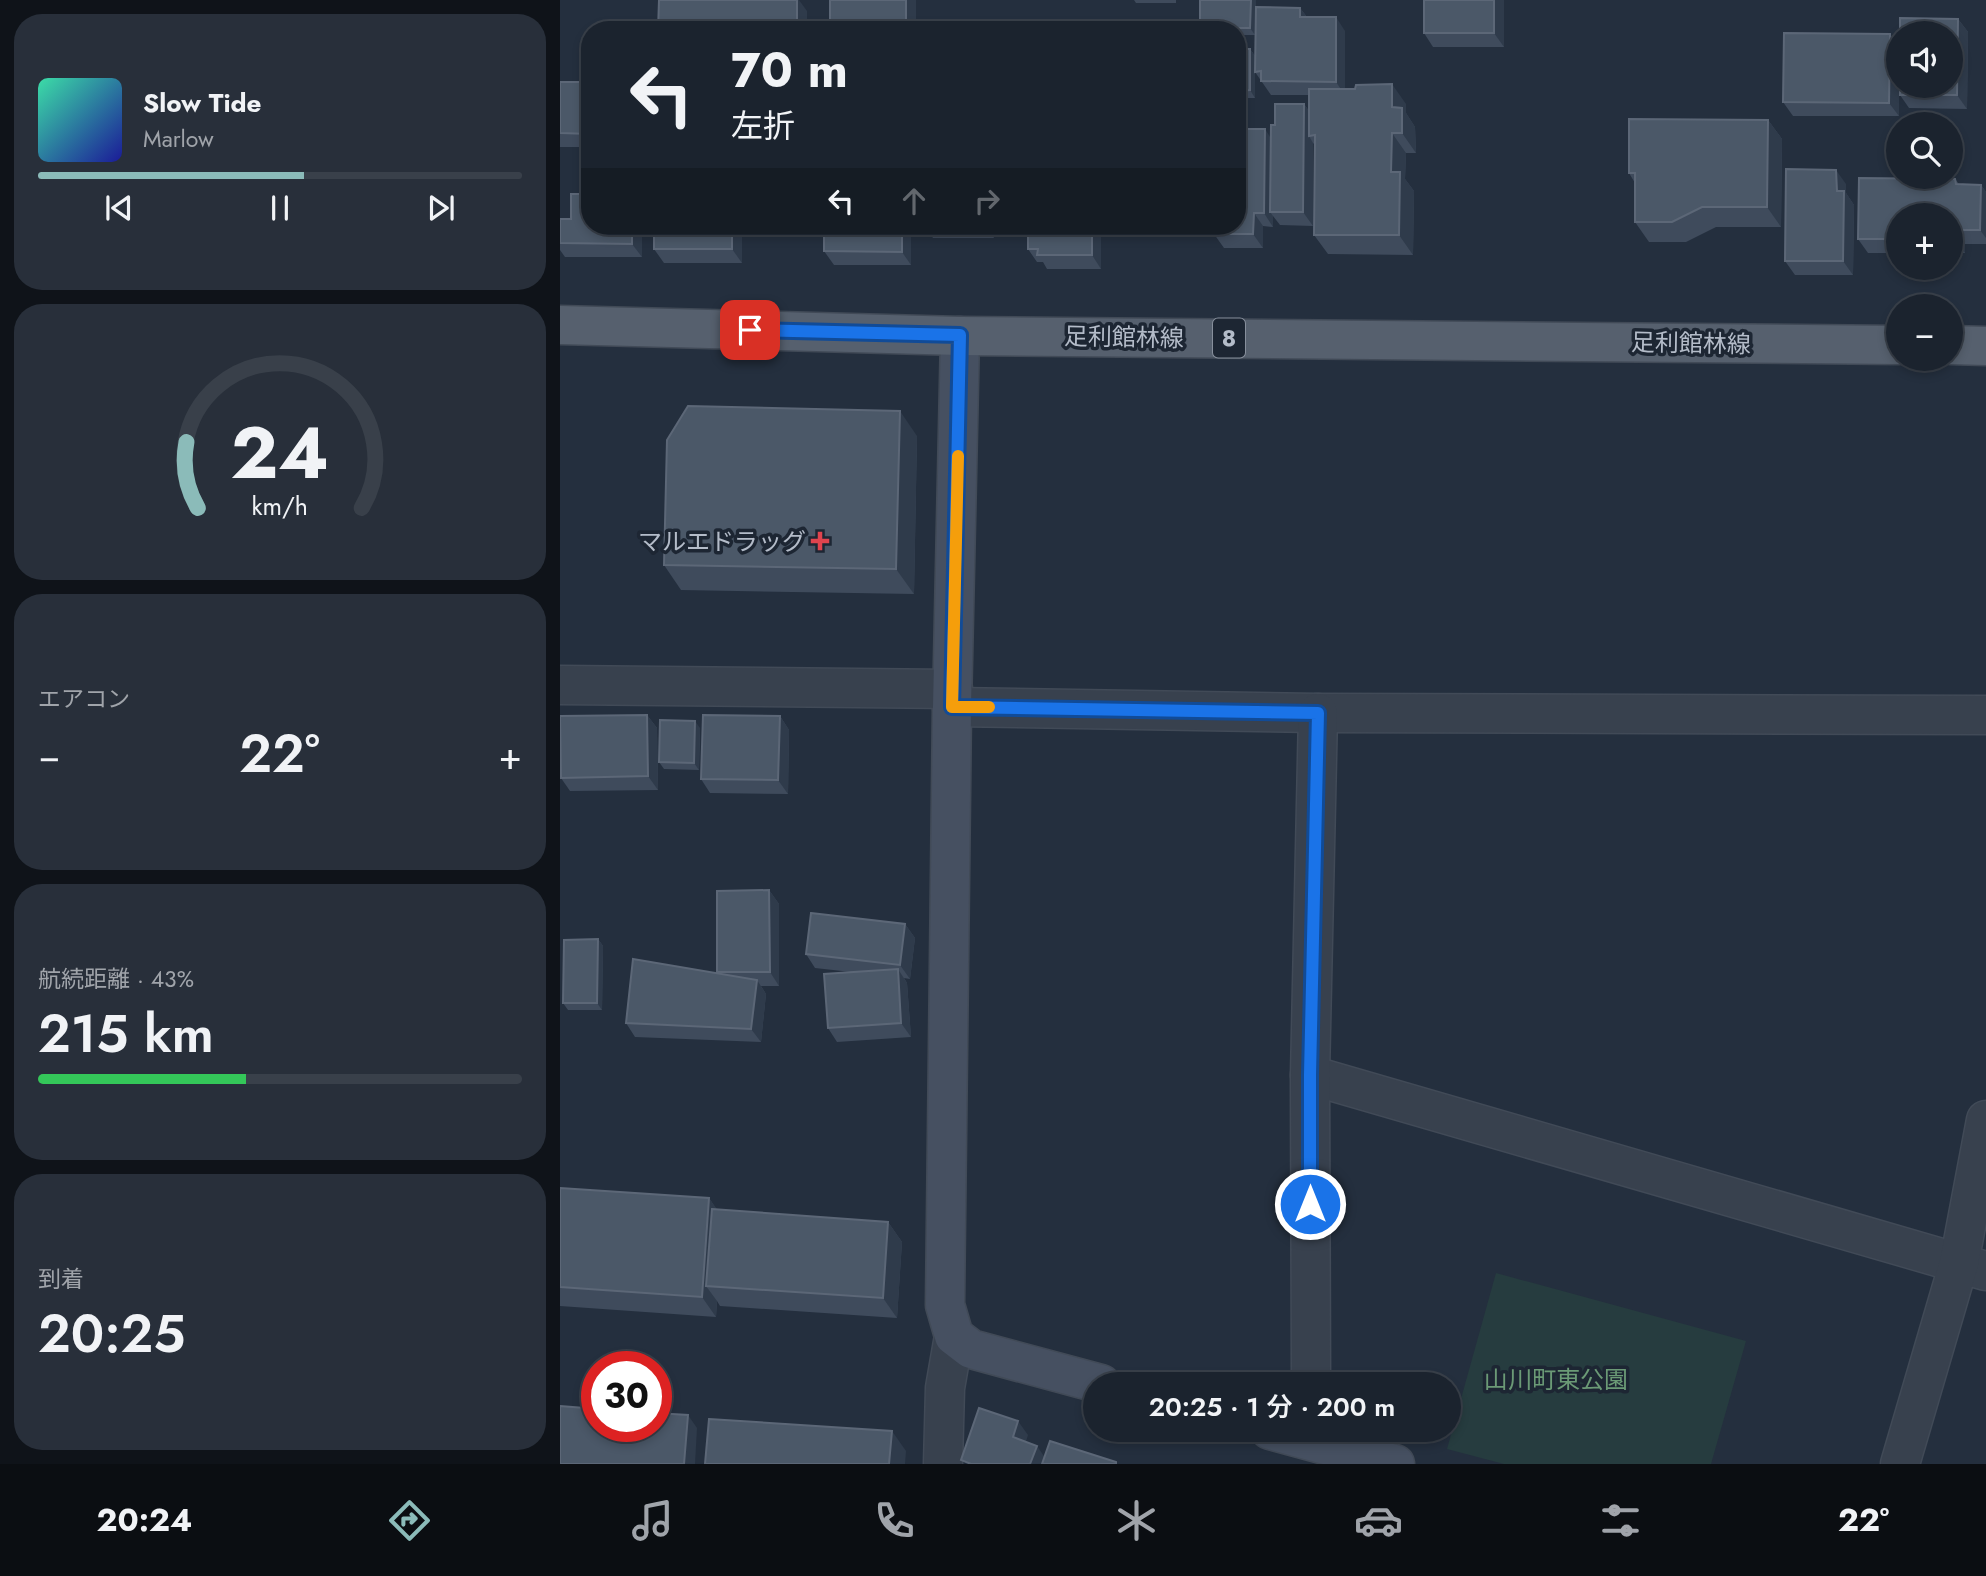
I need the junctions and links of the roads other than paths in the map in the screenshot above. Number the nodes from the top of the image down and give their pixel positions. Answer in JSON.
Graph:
{"nodes":[{"id":1,"x":560,"y":325,"type":"edge"},
{"id":2,"x":960,"y":335,"type":"junction"},
{"id":3,"x":1886,"y":345,"type":"edge"},
{"id":4,"x":1963,"y":345,"type":"edge"},
{"id":5,"x":1986,"y":346,"type":"edge"},
{"id":6,"x":560,"y":685,"type":"edge"},
{"id":7,"x":953,"y":698,"type":"junction"},
{"id":8,"x":1318,"y":713,"type":"junction"},
{"id":9,"x":1986,"y":715,"type":"edge"},
{"id":10,"x":1310,"y":1075,"type":"junction"},
{"id":11,"x":1986,"y":1120,"type":"edge"},
{"id":12,"x":1973,"y":1267,"type":"edge"},
{"id":13,"x":954,"y":1336,"type":"junction"},
{"id":14,"x":1311,"y":1372,"type":"edge"},
{"id":15,"x":1083,"y":1379,"type":"edge"},
{"id":16,"x":1331,"y":1442,"type":"edge"},
{"id":17,"x":943,"y":1464,"type":"edge"},
{"id":18,"x":1395,"y":1464,"type":"edge"},
{"id":19,"x":1900,"y":1464,"type":"edge"}],
"edges":[{"from":1,"to":2,"type":"main road","name":"足利館林線","number":"8"},
{"from":2,"to":3,"type":"main road","name":"足利館林線","number":"8"},
{"from":2,"to":7,"type":"street"},
{"from":4,"to":5,"type":"main road"},
{"from":6,"to":7,"type":"street"},
{"from":7,"to":8,"type":"street"},
{"from":7,"to":13,"type":"street"},
{"from":8,"to":9,"type":"street"},
{"from":8,"to":10,"type":"street"},
{"from":10,"to":12,"type":"street"},
{"from":10,"to":14,"type":"street"},
{"from":11,"to":12,"type":"street"},
{"from":12,"to":19,"type":"street"},
{"from":13,"to":15,"type":"street"},
{"from":13,"to":17,"type":"street"},
{"from":16,"to":18,"type":"street"}]}
